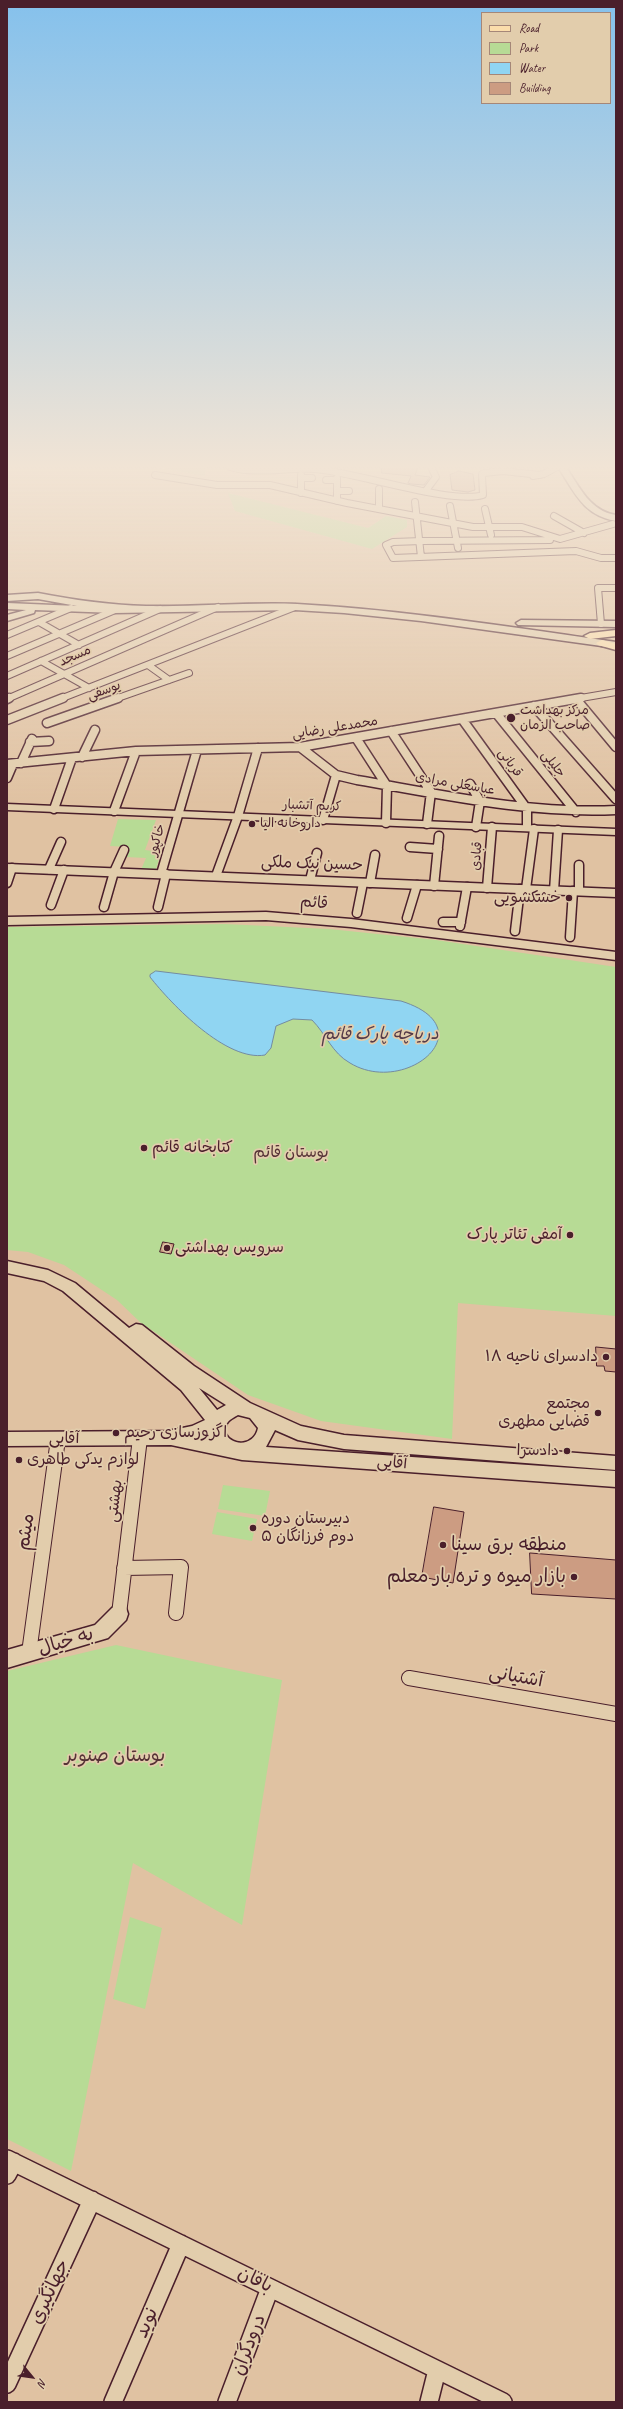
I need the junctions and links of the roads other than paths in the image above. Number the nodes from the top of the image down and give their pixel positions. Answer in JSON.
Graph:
{"nodes":[{"id":1,"x":616,"y":588,"type":"edge"},
{"id":2,"x":50,"y":597,"type":"junction"},
{"id":3,"x":7,"y":598,"type":"edge"},
{"id":4,"x":7,"y":606,"type":"edge"},
{"id":5,"x":43,"y":606,"type":"junction"},
{"id":6,"x":218,"y":607,"type":"junction"},
{"id":7,"x":295,"y":607,"type":"junction"},
{"id":8,"x":71,"y":608,"type":"junction"},
{"id":9,"x":146,"y":609,"type":"junction"},
{"id":10,"x":160,"y":609,"type":"junction"},
{"id":11,"x":115,"y":610,"type":"junction"},
{"id":12,"x":7,"y":618,"type":"edge"},
{"id":13,"x":421,"y":618,"type":"junction"},
{"id":14,"x":121,"y":619,"type":"dead end"},
{"id":15,"x":136,"y":620,"type":"junction"},
{"id":16,"x":39,"y":622,"type":"junction"},
{"id":17,"x":499,"y":622,"type":"junction"},
{"id":18,"x":601,"y":624,"type":"junction"},
{"id":19,"x":616,"y":624,"type":"edge"},
{"id":20,"x":616,"y":633,"type":"edge"},
{"id":21,"x":60,"y":634,"type":"junction"},
{"id":22,"x":7,"y":635,"type":"edge"},
{"id":23,"x":590,"y":636,"type":"junction"},
{"id":24,"x":616,"y":640,"type":"edge"},
{"id":25,"x":81,"y":643,"type":"junction"},
{"id":26,"x":602,"y":643,"type":"joint"},
{"id":27,"x":616,"y":646,"type":"edge"},
{"id":28,"x":92,"y":647,"type":"dead end"},
{"id":29,"x":108,"y":652,"type":"junction"},
{"id":30,"x":7,"y":656,"type":"edge"},
{"id":31,"x":123,"y":657,"type":"dead end"},
{"id":32,"x":41,"y":661,"type":"junction"},
{"id":33,"x":134,"y":662,"type":"dead end"},
{"id":34,"x":147,"y":664,"type":"junction"},
{"id":35,"x":123,"y":667,"type":"dead end"},
{"id":36,"x":131,"y":672,"type":"junction"},
{"id":37,"x":189,"y":673,"type":"dead end"},
{"id":38,"x":64,"y":674,"type":"junction"},
{"id":39,"x":7,"y":676,"type":"edge"},
{"id":40,"x":169,"y":680,"type":"junction"},
{"id":41,"x":89,"y":688,"type":"junction"},
{"id":42,"x":616,"y":692,"type":"edge"},
{"id":43,"x":71,"y":695,"type":"junction"},
{"id":44,"x":7,"y":699,"type":"edge"},
{"id":45,"x":576,"y":699,"type":"junction"},
{"id":46,"x":534,"y":706,"type":"junction"},
{"id":47,"x":90,"y":709,"type":"junction"},
{"id":48,"x":496,"y":713,"type":"junction"},
{"id":49,"x":462,"y":719,"type":"junction"},
{"id":50,"x":7,"y":720,"type":"edge"},
{"id":51,"x":47,"y":723,"type":"dead end"},
{"id":52,"x":94,"y":730,"type":"dead end"},
{"id":53,"x":391,"y":731,"type":"junction"},
{"id":54,"x":356,"y":738,"type":"junction"},
{"id":55,"x":49,"y":741,"type":"dead end"},
{"id":56,"x":616,"y":747,"type":"edge"},
{"id":57,"x":258,"y":748,"type":"junction"},
{"id":58,"x":300,"y":748,"type":"junction"},
{"id":59,"x":197,"y":750,"type":"junction"},
{"id":60,"x":136,"y":751,"type":"junction"},
{"id":61,"x":82,"y":757,"type":"junction"},
{"id":62,"x":72,"y":758,"type":"junction"},
{"id":63,"x":14,"y":764,"type":"edge"},
{"id":64,"x":336,"y":775,"type":"junction"},
{"id":65,"x":7,"y":778,"type":"edge"},
{"id":66,"x":470,"y":784,"type":"dead end"},
{"id":67,"x":387,"y":786,"type":"junction"},
{"id":68,"x":431,"y":792,"type":"junction"},
{"id":69,"x":616,"y":799,"type":"edge"},
{"id":70,"x":480,"y":801,"type":"junction"},
{"id":71,"x":7,"y":807,"type":"edge"},
{"id":72,"x":54,"y":809,"type":"junction"},
{"id":73,"x":527,"y":809,"type":"junction"},
{"id":74,"x":616,"y":810,"type":"edge"},
{"id":75,"x":114,"y":811,"type":"junction"},
{"id":76,"x":576,"y":812,"type":"junction"},
{"id":77,"x":178,"y":814,"type":"junction"},
{"id":78,"x":238,"y":816,"type":"junction"},
{"id":79,"x":323,"y":820,"type":"junction"},
{"id":80,"x":386,"y":823,"type":"junction"},
{"id":81,"x":427,"y":824,"type":"junction"},
{"id":82,"x":476,"y":826,"type":"junction"},
{"id":83,"x":492,"y":827,"type":"junction"},
{"id":84,"x":530,"y":827,"type":"junction"},
{"id":85,"x":558,"y":830,"type":"junction"},
{"id":86,"x":616,"y":832,"type":"edge"},
{"id":87,"x":439,"y":836,"type":"dead end"},
{"id":88,"x":61,"y":842,"type":"dead end"},
{"id":89,"x":410,"y":847,"type":"dead end"},
{"id":90,"x":438,"y":849,"type":"junction"},
{"id":91,"x":124,"y":850,"type":"dead end"},
{"id":92,"x":317,"y":853,"type":"dead end"},
{"id":93,"x":375,"y":855,"type":"dead end"},
{"id":94,"x":579,"y":865,"type":"dead end"},
{"id":95,"x":10,"y":868,"type":"edge"},
{"id":96,"x":49,"y":870,"type":"junction"},
{"id":97,"x":64,"y":870,"type":"junction"},
{"id":98,"x":114,"y":872,"type":"junction"},
{"id":99,"x":163,"y":874,"type":"junction"},
{"id":100,"x":216,"y":876,"type":"junction"},
{"id":101,"x":310,"y":880,"type":"junction"},
{"id":102,"x":7,"y":883,"type":"edge"},
{"id":103,"x":367,"y":883,"type":"junction"},
{"id":104,"x":417,"y":885,"type":"junction"},
{"id":105,"x":434,"y":886,"type":"junction"},
{"id":106,"x":467,"y":887,"type":"junction"},
{"id":107,"x":487,"y":888,"type":"junction"},
{"id":108,"x":523,"y":889,"type":"junction"},
{"id":109,"x":554,"y":890,"type":"junction"},
{"id":110,"x":576,"y":891,"type":"junction"},
{"id":111,"x":616,"y":893,"type":"edge"},
{"id":112,"x":51,"y":905,"type":"dead end"},
{"id":113,"x":104,"y":907,"type":"dead end"},
{"id":114,"x":158,"y":907,"type":"dead end"},
{"id":115,"x":356,"y":913,"type":"dead end"},
{"id":116,"x":7,"y":914,"type":"edge"},
{"id":117,"x":407,"y":918,"type":"dead end"},
{"id":118,"x":7,"y":921,"type":"edge"},
{"id":119,"x":443,"y":922,"type":"dead end"},
{"id":120,"x":516,"y":931,"type":"dead end"},
{"id":121,"x":570,"y":937,"type":"dead end"},
{"id":122,"x":616,"y":949,"type":"edge"},
{"id":123,"x":616,"y":956,"type":"edge"},
{"id":124,"x":7,"y":1258,"type":"edge"},
{"id":125,"x":7,"y":1267,"type":"edge"},
{"id":126,"x":160,"y":1358,"type":"junction"},
{"id":127,"x":251,"y":1411,"type":"junction"},
{"id":128,"x":217,"y":1422,"type":"junction"},
{"id":129,"x":140,"y":1438,"type":"junction"},
{"id":130,"x":168,"y":1438,"type":"junction"},
{"id":131,"x":7,"y":1439,"type":"edge"},
{"id":132,"x":58,"y":1439,"type":"junction"},
{"id":133,"x":231,"y":1450,"type":"junction"},
{"id":134,"x":616,"y":1463,"type":"edge"},
{"id":135,"x":616,"y":1479,"type":"edge"},
{"id":136,"x":124,"y":1568,"type":"junction"},
{"id":137,"x":176,"y":1613,"type":"dead end"},
{"id":138,"x":119,"y":1614,"type":"joint"},
{"id":139,"x":29,"y":1653,"type":"junction"},
{"id":140,"x":7,"y":1659,"type":"edge"},
{"id":141,"x":409,"y":1678,"type":"dead end"},
{"id":142,"x":616,"y":1714,"type":"edge"},
{"id":143,"x":9,"y":2165,"type":"edge"},
{"id":144,"x":92,"y":2200,"type":"junction"},
{"id":145,"x":181,"y":2244,"type":"junction"},
{"id":146,"x":270,"y":2288,"type":"junction"},
{"id":147,"x":437,"y":2370,"type":"junction"},
{"id":148,"x":7,"y":2384,"type":"edge"},
{"id":149,"x":113,"y":2402,"type":"edge"},
{"id":150,"x":227,"y":2402,"type":"edge"},
{"id":151,"x":428,"y":2402,"type":"edge"},
{"id":152,"x":503,"y":2402,"type":"edge"}],
"edges":[{"from":1,"to":18,"type":"street"},
{"from":2,"to":3,"type":"main road"},
{"from":2,"to":5,"type":"main road"},
{"from":2,"to":9,"type":"main road"},
{"from":4,"to":5,"type":"main road"},
{"from":5,"to":8,"type":"main road"},
{"from":6,"to":7,"type":"main road"},
{"from":6,"to":10,"type":"main road"},
{"from":6,"to":29,"type":"street","name":"مسجد"},
{"from":7,"to":13,"type":"main road"},
{"from":7,"to":34,"type":"street"},
{"from":8,"to":11,"type":"main road"},
{"from":8,"to":12,"type":"main road"},
{"from":8,"to":16,"type":"street"},
{"from":9,"to":10,"type":"main road"},
{"from":9,"to":11,"type":"main road"},
{"from":10,"to":15,"type":"street"},
{"from":11,"to":21,"type":"street"},
{"from":13,"to":17,"type":"main road"},
{"from":13,"to":26,"type":"main road"},
{"from":14,"to":15,"type":"street"},
{"from":15,"to":25,"type":"street"},
{"from":16,"to":21,"type":"street"},
{"from":16,"to":22,"type":"street"},
{"from":17,"to":18,"type":"main road"},
{"from":17,"to":23,"type":"main road"},
{"from":18,"to":19,"type":"main road"},
{"from":20,"to":23,"type":"main road"},
{"from":21,"to":25,"type":"street"},
{"from":21,"to":30,"type":"street"},
{"from":23,"to":24,"type":"main road"},
{"from":25,"to":28,"type":"street"},
{"from":25,"to":32,"type":"street"},
{"from":26,"to":27,"type":"main road"},
{"from":29,"to":31,"type":"street"},
{"from":29,"to":38,"type":"street","name":"مسجد"},
{"from":32,"to":38,"type":"street"},
{"from":32,"to":39,"type":"street"},
{"from":33,"to":34,"type":"street"},
{"from":34,"to":36,"type":"street"},
{"from":34,"to":40,"type":"street"},
{"from":35,"to":36,"type":"street"},
{"from":36,"to":41,"type":"street"},
{"from":37,"to":40,"type":"street","name":"یوسفی"},
{"from":38,"to":41,"type":"street"},
{"from":38,"to":44,"type":"street","name":"مسجد"},
{"from":40,"to":47,"type":"street","name":"یوسفی"},
{"from":41,"to":43,"type":"street"},
{"from":42,"to":45,"type":"street","name":"محمدعلی رضایی"},
{"from":43,"to":47,"type":"street"},
{"from":43,"to":50,"type":"street"},
{"from":45,"to":46,"type":"street","name":"محمدعلی رضایی"},
{"from":45,"to":56,"type":"street"},
{"from":46,"to":48,"type":"street","name":"محمدعلی رضایی"},
{"from":46,"to":69,"type":"street"},
{"from":47,"to":51,"type":"street","name":"یوسفی"},
{"from":48,"to":49,"type":"street","name":"محمدعلی رضایی"},
{"from":48,"to":76,"type":"street","name":"جلیلی"},
{"from":49,"to":53,"type":"street","name":"محمدعلی رضایی"},
{"from":49,"to":73,"type":"street","name":"قربانی"},
{"from":52,"to":61,"type":"street"},
{"from":53,"to":54,"type":"street","name":"محمدعلی رضایی"},
{"from":53,"to":68,"type":"street"},
{"from":54,"to":58,"type":"street","name":"محمدعلی رضایی"},
{"from":54,"to":67,"type":"street"},
{"from":55,"to":63,"type":"street"},
{"from":57,"to":58,"type":"street","name":"محمدعلی رضایی"},
{"from":57,"to":59,"type":"street","name":"محمدعلی رضایی"},
{"from":57,"to":78,"type":"street"},
{"from":58,"to":64,"type":"street","name":"عباسعلی مرادی"},
{"from":59,"to":60,"type":"street","name":"محمدعلی رضایی"},
{"from":59,"to":77,"type":"street","name":"خاکپور"},
{"from":60,"to":61,"type":"street","name":"محمدعلی رضایی"},
{"from":60,"to":75,"type":"street"},
{"from":61,"to":62,"type":"street","name":"محمدعلی رضایی"},
{"from":62,"to":63,"type":"street","name":"محمدعلی رضایی"},
{"from":62,"to":72,"type":"street"},
{"from":63,"to":65,"type":"street"},
{"from":64,"to":67,"type":"street","name":"عباسعلی مرادی"},
{"from":64,"to":79,"type":"street"},
{"from":66,"to":70,"type":"street"},
{"from":67,"to":68,"type":"street","name":"عباسعلی مرادی"},
{"from":67,"to":80,"type":"street"},
{"from":68,"to":70,"type":"street","name":"عباسعلی مرادی"},
{"from":68,"to":81,"type":"street"},
{"from":70,"to":73,"type":"street","name":"عباسعلی مرادی"},
{"from":70,"to":82,"type":"street"},
{"from":71,"to":72,"type":"main road","name":"کریم آتشبار"},
{"from":72,"to":75,"type":"main road","name":"کریم آتشبار"},
{"from":73,"to":76,"type":"street","name":"عباسعلی مرادی"},
{"from":73,"to":84,"type":"street"},
{"from":74,"to":76,"type":"street","name":"عباسعلی مرادی"},
{"from":75,"to":77,"type":"main road","name":"کریم آتشبار"},
{"from":77,"to":78,"type":"main road","name":"کریم آتشبار"},
{"from":77,"to":99,"type":"street","name":"خاکپور"},
{"from":78,"to":79,"type":"main road","name":"کریم آتشبار"},
{"from":78,"to":100,"type":"street"},
{"from":79,"to":80,"type":"main road","name":"کریم آتشبار"},
{"from":80,"to":81,"type":"main road","name":"کریم آتشبار"},
{"from":81,"to":82,"type":"main road","name":"کریم آتشبار"},
{"from":82,"to":83,"type":"main road","name":"کریم آتشبار"},
{"from":83,"to":84,"type":"main road","name":"کریم آتشبار"},
{"from":83,"to":107,"type":"street","name":"قبادی"},
{"from":84,"to":85,"type":"main road","name":"کریم آتشبار"},
{"from":84,"to":108,"type":"street"},
{"from":85,"to":86,"type":"main road","name":"کریم آتشبار"},
{"from":85,"to":109,"type":"street"},
{"from":87,"to":90,"type":"street"},
{"from":88,"to":96,"type":"street"},
{"from":89,"to":90,"type":"street"},
{"from":90,"to":105,"type":"street"},
{"from":91,"to":98,"type":"street"},
{"from":92,"to":101,"type":"street"},
{"from":93,"to":103,"type":"street"},
{"from":94,"to":110,"type":"street"},
{"from":95,"to":96,"type":"main road","name":"حسین نیک ملکی"},
{"from":95,"to":102,"type":"street"},
{"from":96,"to":97,"type":"main road","name":"حسین نیک ملکی"},
{"from":97,"to":98,"type":"main road","name":"حسین نیک ملکی"},
{"from":97,"to":112,"type":"street"},
{"from":98,"to":99,"type":"main road","name":"حسین نیک ملکی"},
{"from":98,"to":113,"type":"street"},
{"from":99,"to":100,"type":"main road","name":"حسین نیک ملکی"},
{"from":99,"to":114,"type":"street","name":"خاکپور"},
{"from":100,"to":101,"type":"main road","name":"حسین نیک ملکی"},
{"from":101,"to":103,"type":"main road","name":"حسین نیک ملکی"},
{"from":103,"to":104,"type":"main road","name":"حسین نیک ملکی"},
{"from":103,"to":115,"type":"street"},
{"from":104,"to":105,"type":"main road","name":"حسین نیک ملکی"},
{"from":104,"to":117,"type":"street"},
{"from":105,"to":106,"type":"main road","name":"حسین نیک ملکی"},
{"from":106,"to":107,"type":"main road","name":"حسین نیک ملکی"},
{"from":106,"to":119,"type":"street"},
{"from":107,"to":108,"type":"main road","name":"حسین نیک ملکی"},
{"from":108,"to":109,"type":"main road","name":"حسین نیک ملکی"},
{"from":108,"to":120,"type":"street"},
{"from":109,"to":110,"type":"main road","name":"حسین نیک ملکی"},
{"from":110,"to":111,"type":"main road","name":"حسین نیک ملکی"},
{"from":110,"to":121,"type":"street"},
{"from":116,"to":122,"type":"main road","name":"قائم"},
{"from":118,"to":123,"type":"main road","name":"قائم"},
{"from":124,"to":126,"type":"main road"},
{"from":125,"to":126,"type":"main road"},
{"from":126,"to":127,"type":"main road","name":"آقایی"},
{"from":126,"to":128,"type":"main road"},
{"from":127,"to":128,"type":"main road"},
{"from":127,"to":133,"type":"main road"},
{"from":127,"to":134,"type":"main road","name":"آقایی"},
{"from":128,"to":130,"type":"main road","name":"آقایی"},
{"from":128,"to":133,"type":"main road"},
{"from":129,"to":130,"type":"main road","name":"آقایی"},
{"from":129,"to":132,"type":"main road","name":"آقایی"},
{"from":129,"to":136,"type":"street","name":"بهشتی"},
{"from":130,"to":133,"type":"main road","name":"آقایی"},
{"from":131,"to":132,"type":"main road","name":"آقایی"},
{"from":132,"to":139,"type":"street","name":"میثم"},
{"from":133,"to":135,"type":"main road","name":"آقایی"},
{"from":136,"to":137,"type":"street"},
{"from":136,"to":138,"type":"street","name":"بهشتی"},
{"from":138,"to":139,"type":"main road","name":"به خیال"},
{"from":139,"to":140,"type":"main road","name":"به خیال"},
{"from":141,"to":142,"type":"street","name":"آشتیانی"},
{"from":143,"to":144,"type":"street","name":"بافان"},
{"from":144,"to":145,"type":"street","name":"بافان"},
{"from":144,"to":148,"type":"street","name":"جهانگیری"},
{"from":145,"to":146,"type":"street","name":"بافان"},
{"from":145,"to":149,"type":"street","name":"نوید"},
{"from":146,"to":147,"type":"street","name":"بافان"},
{"from":146,"to":150,"type":"street","name":"درودگران"},
{"from":147,"to":151,"type":"street"},
{"from":147,"to":152,"type":"street","name":"بافان"}]}
